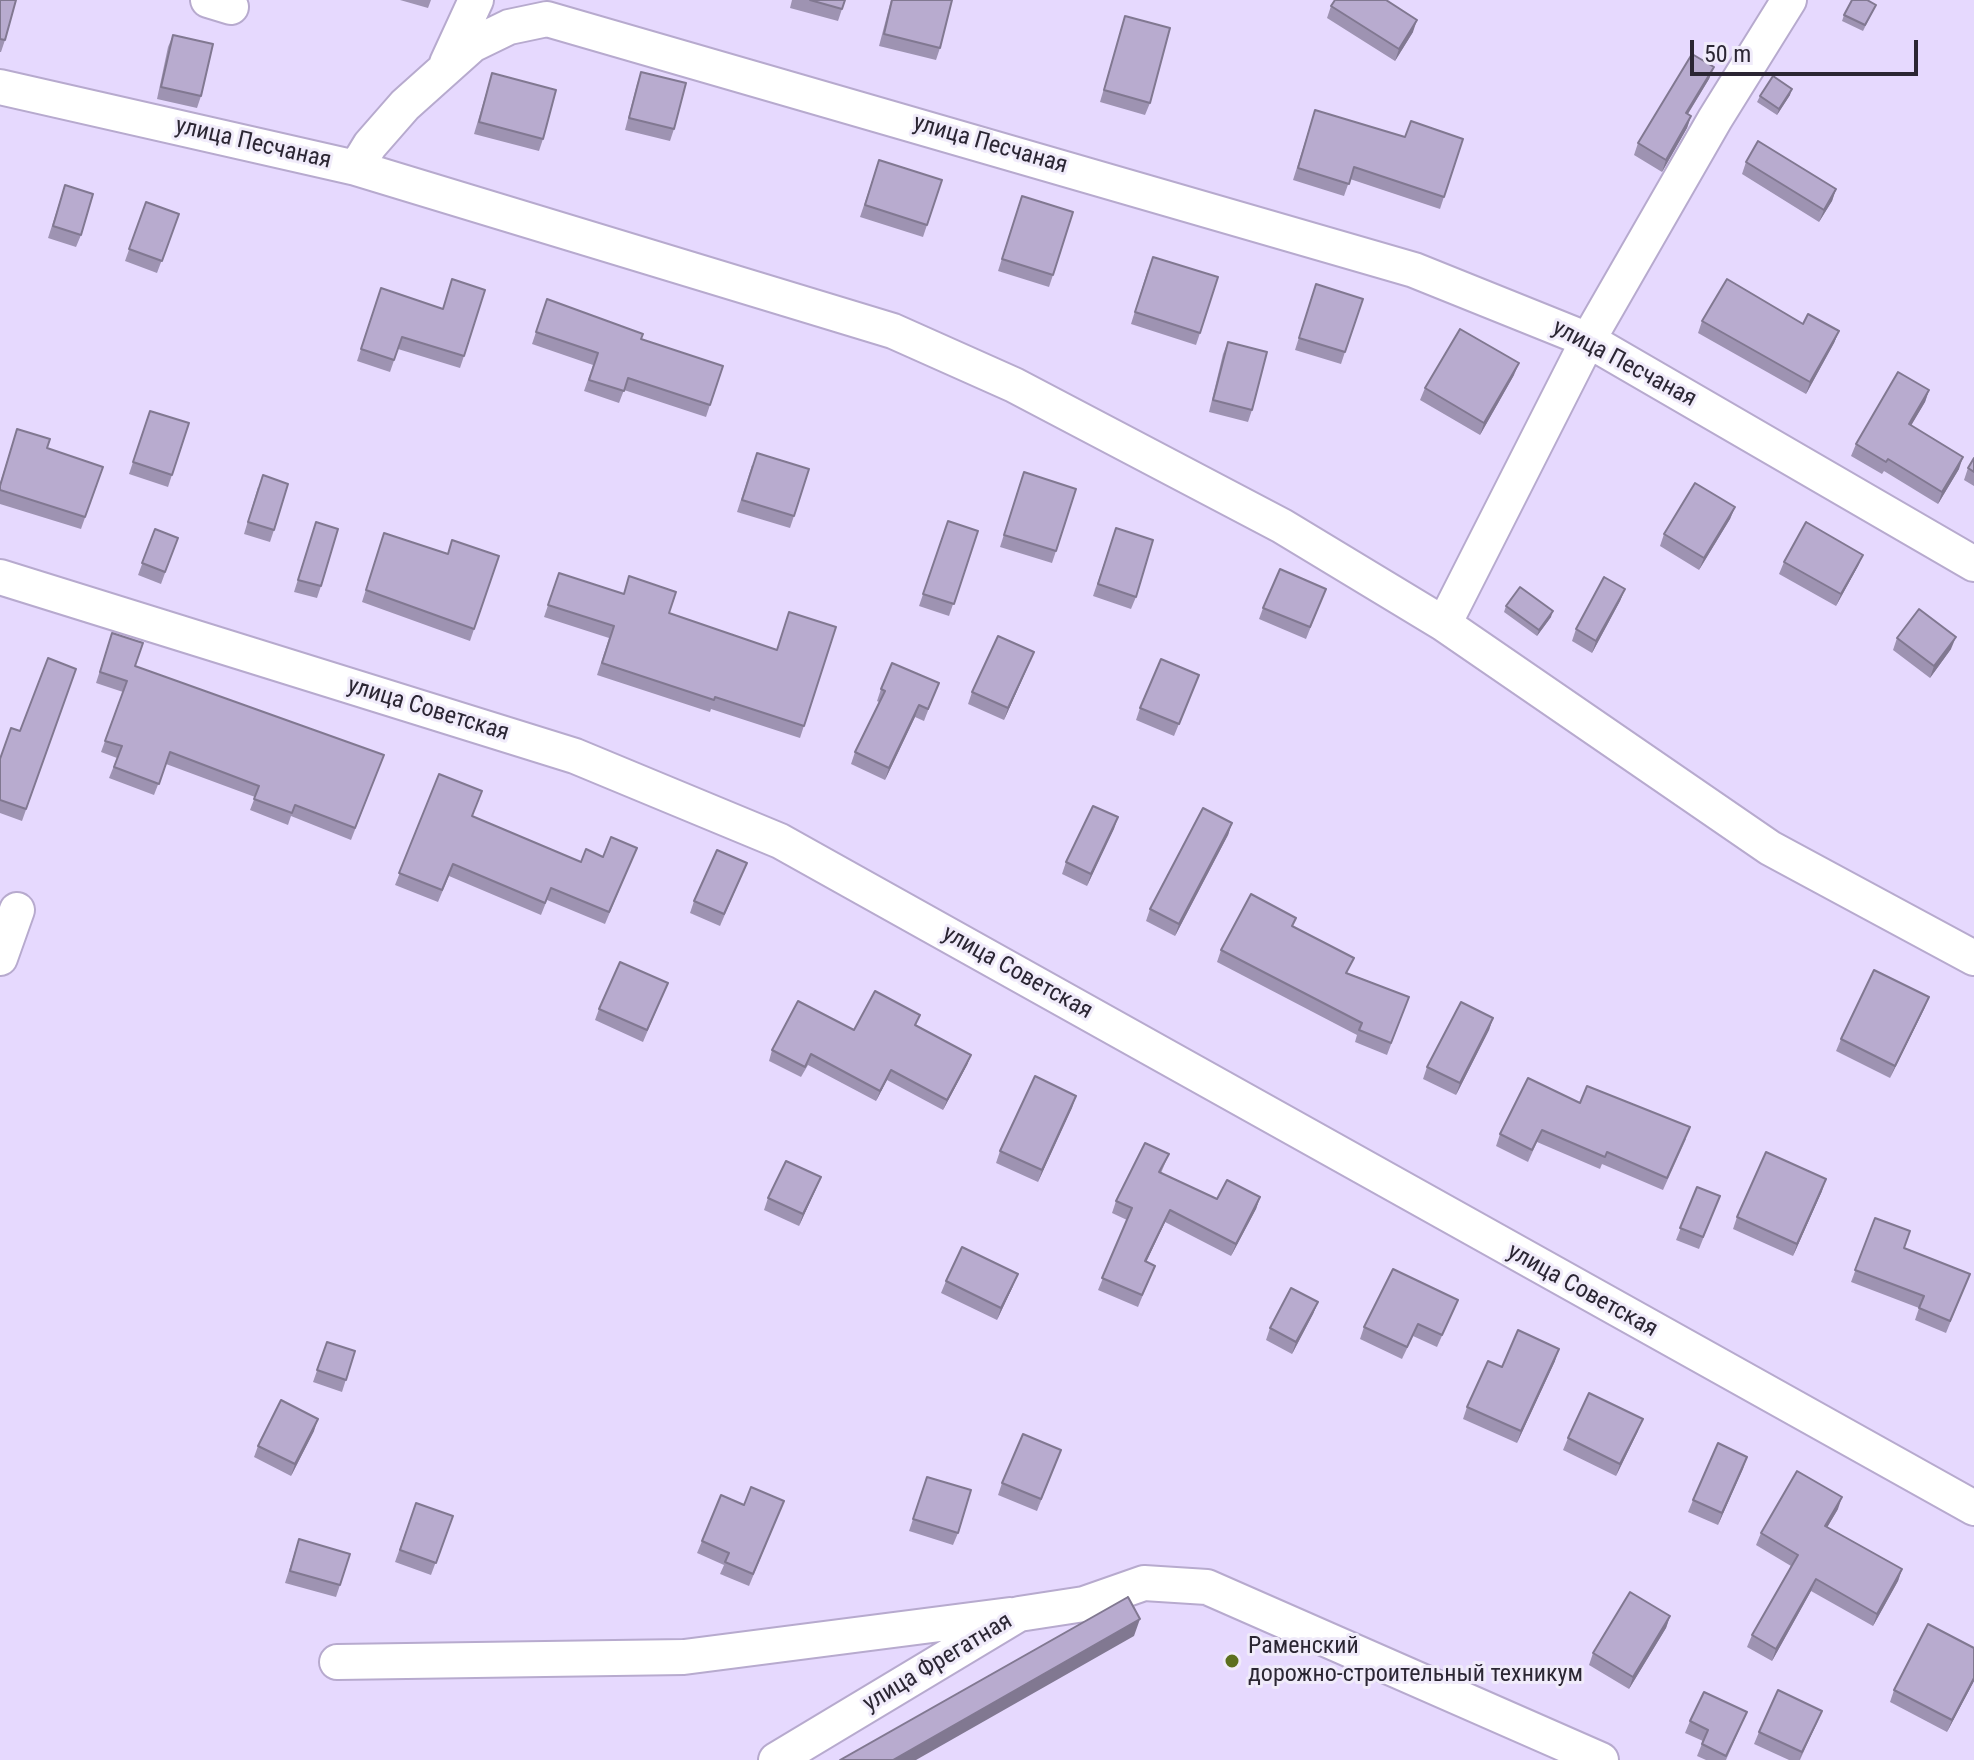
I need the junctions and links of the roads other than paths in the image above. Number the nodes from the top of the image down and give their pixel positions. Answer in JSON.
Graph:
{"nodes":[{"id":1,"x":476,"y":0,"type":"edge"},
{"id":2,"x":1789,"y":0,"type":"edge"},
{"id":3,"x":443,"y":70,"type":"junction"},
{"id":4,"x":0,"y":87,"type":"edge"},
{"id":5,"x":356,"y":168,"type":"junction"},
{"id":6,"x":1588,"y":340,"type":"junction"},
{"id":7,"x":1974,"y":564,"type":"edge"},
{"id":8,"x":0,"y":577,"type":"edge"},
{"id":9,"x":1444,"y":624,"type":"junction"},
{"id":10,"x":17,"y":910,"type":"dead end"},
{"id":11,"x":0,"y":958,"type":"edge"},
{"id":12,"x":1974,"y":958,"type":"edge"},
{"id":13,"x":1974,"y":1508,"type":"edge"},
{"id":14,"x":1019,"y":1614,"type":"junction"},
{"id":15,"x":337,"y":1662,"type":"dead end"},
{"id":16,"x":776,"y":1760,"type":"edge"},
{"id":17,"x":1601,"y":1760,"type":"edge"}],
"edges":[{"from":1,"to":3,"type":"street"},
{"from":2,"to":6,"type":"street"},
{"from":3,"to":5,"type":"street","name":"улица Песчаная"},
{"from":3,"to":6,"type":"street","name":"улица Песчаная"},
{"from":4,"to":5,"type":"street","name":"улица Песчаная"},
{"from":5,"to":9,"type":"street"},
{"from":6,"to":7,"type":"street","name":"улица Песчаная"},
{"from":6,"to":9,"type":"street"},
{"from":8,"to":13,"type":"street","name":"улица Советская"},
{"from":9,"to":12,"type":"street"},
{"from":10,"to":11,"type":"street"},
{"from":14,"to":15,"type":"street"},
{"from":14,"to":16,"type":"street","name":"улица Фрегатная"},
{"from":14,"to":17,"type":"street","name":"улица Фрегатная"}]}
